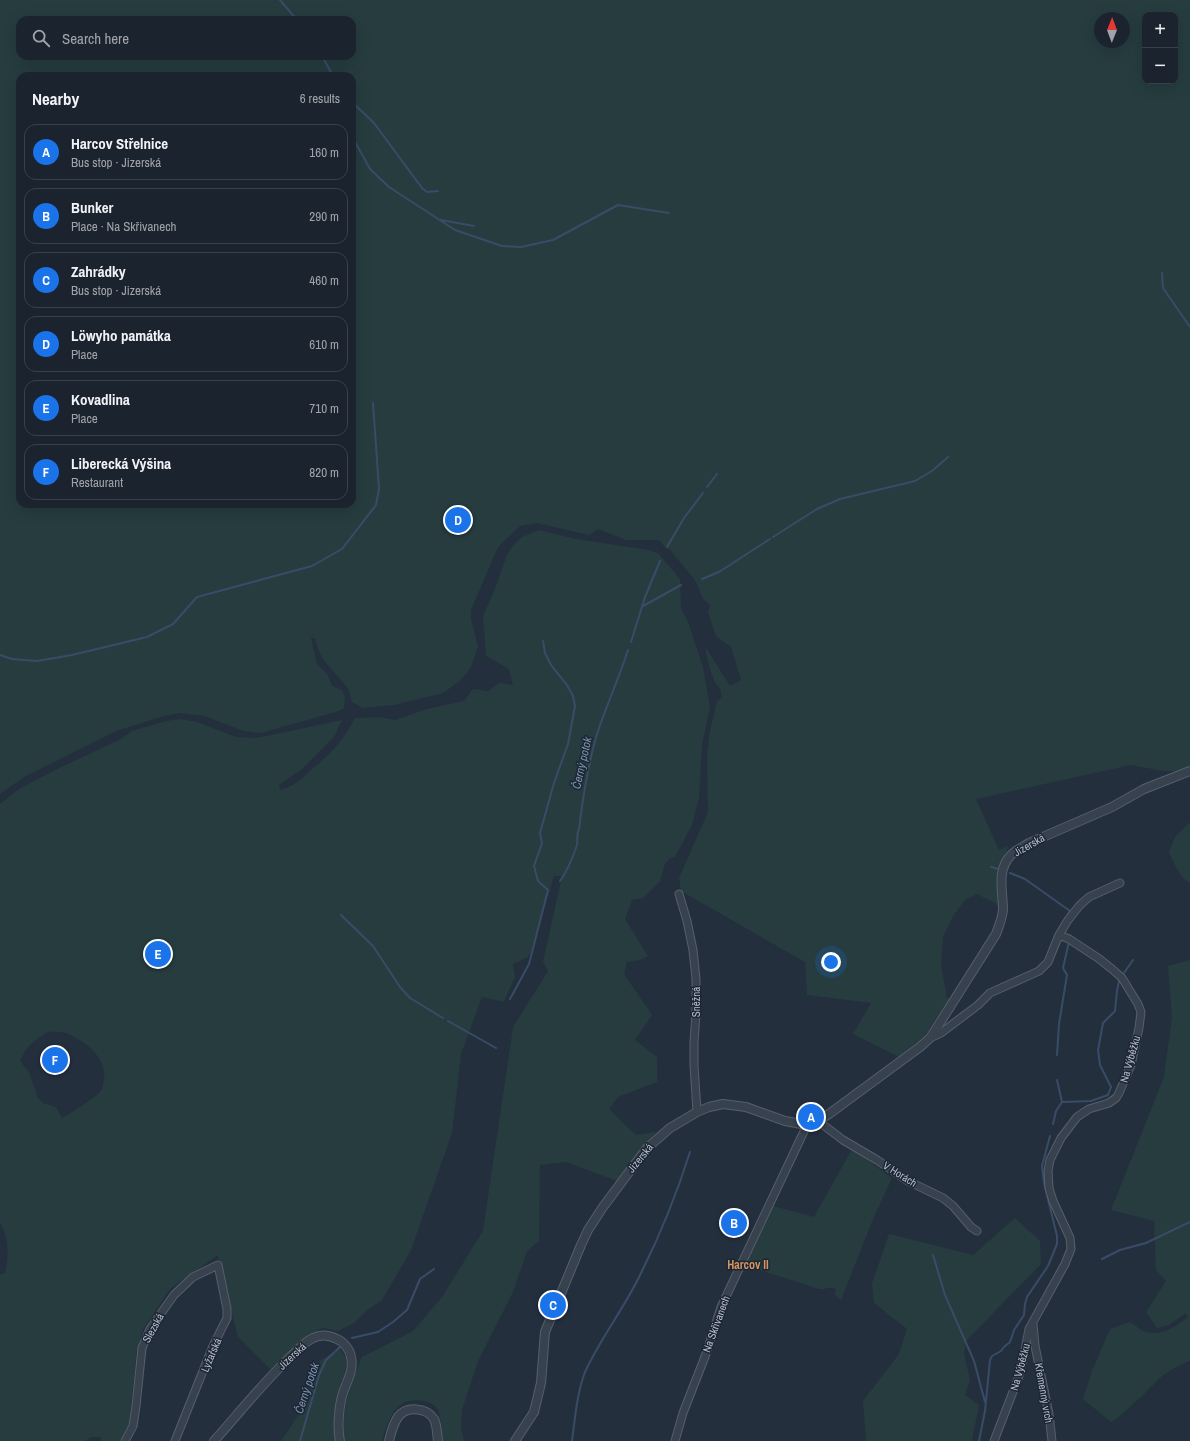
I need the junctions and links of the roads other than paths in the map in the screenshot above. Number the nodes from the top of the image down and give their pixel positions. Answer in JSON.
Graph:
{"nodes":[{"id":1,"x":1190,"y":771,"type":"edge"},
{"id":2,"x":1120,"y":883,"type":"dead end"},
{"id":3,"x":678,"y":894,"type":"dead end"},
{"id":4,"x":1059,"y":935,"type":"junction"},
{"id":5,"x":930,"y":1038,"type":"junction"},
{"id":6,"x":697,"y":1112,"type":"junction"},
{"id":7,"x":818,"y":1121,"type":"junction"},
{"id":8,"x":808,"y":1124,"type":"junction"},
{"id":9,"x":977,"y":1231,"type":"dead end"},
{"id":10,"x":218,"y":1265,"type":"joint"},
{"id":11,"x":1033,"y":1322,"type":"junction"},
{"id":12,"x":125,"y":1441,"type":"edge"},
{"id":13,"x":175,"y":1441,"type":"edge"},
{"id":14,"x":214,"y":1441,"type":"edge"},
{"id":15,"x":340,"y":1441,"type":"edge"},
{"id":16,"x":389,"y":1441,"type":"edge"},
{"id":17,"x":438,"y":1441,"type":"edge"},
{"id":18,"x":515,"y":1441,"type":"edge"},
{"id":19,"x":675,"y":1441,"type":"edge"},
{"id":20,"x":994,"y":1441,"type":"edge"},
{"id":21,"x":1052,"y":1441,"type":"edge"}],
"edges":[{"from":1,"to":5,"type":"street","name":"Jizerská"},
{"from":2,"to":4,"type":"street"},
{"from":3,"to":6,"type":"street","name":"Sněžná"},
{"from":4,"to":5,"type":"street","name":"Jizerská"},
{"from":4,"to":11,"type":"street","name":"Na Výběžku"},
{"from":5,"to":7,"type":"street","name":"Jizerská"},
{"from":6,"to":8,"type":"street","name":"Jizerská"},
{"from":6,"to":18,"type":"street","name":"Jizerská"},
{"from":7,"to":8,"type":"street","name":"Jizerská"},
{"from":7,"to":9,"type":"street","name":"V Horách"},
{"from":8,"to":19,"type":"street","name":"Na Skřivanech"},
{"from":10,"to":12,"type":"street","name":"Slezská"},
{"from":10,"to":13,"type":"street","name":"Lyžařská"},
{"from":11,"to":20,"type":"street","name":"Na Výběžku"},
{"from":11,"to":21,"type":"street","name":"Křemenný vrch"},
{"from":14,"to":15,"type":"street","name":"Jizerská"},
{"from":16,"to":17,"type":"street"}]}
